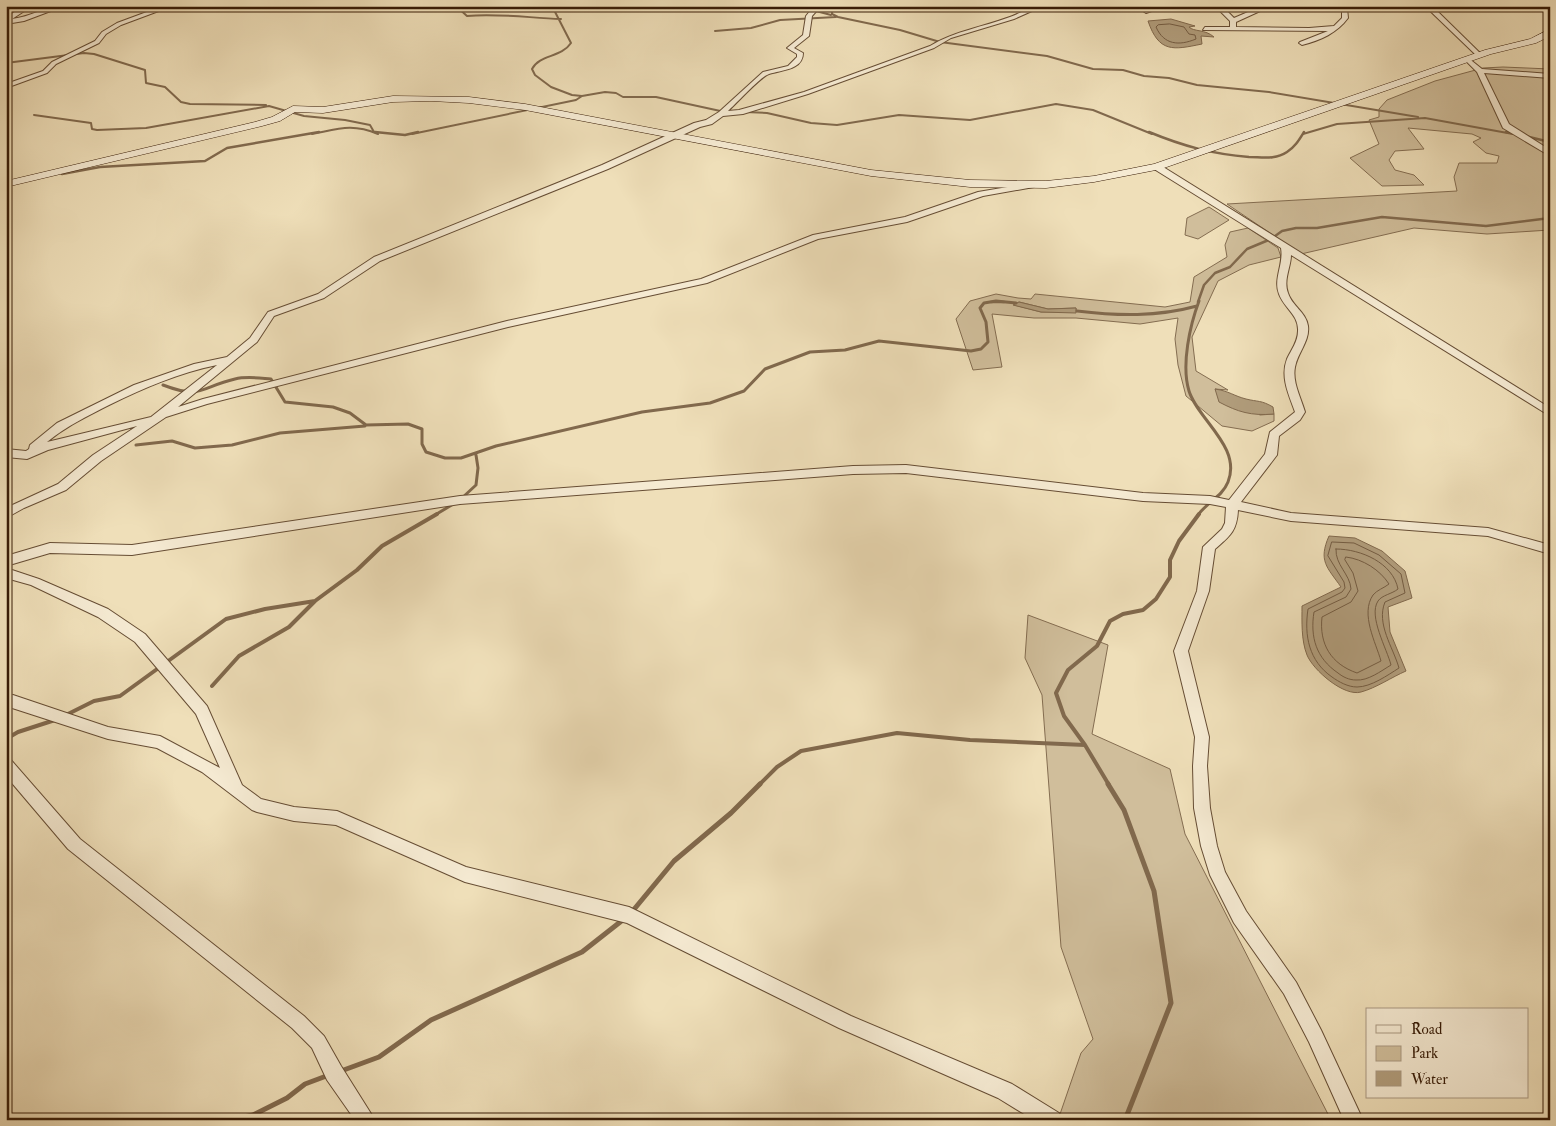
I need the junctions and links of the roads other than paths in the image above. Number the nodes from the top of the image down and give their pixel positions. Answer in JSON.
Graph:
{"nodes":[{"id":1,"x":29,"y":6,"type":"edge"},
{"id":2,"x":61,"y":6,"type":"edge"},
{"id":3,"x":169,"y":6,"type":"edge"},
{"id":4,"x":818,"y":6,"type":"edge"},
{"id":5,"x":1040,"y":6,"type":"edge"},
{"id":6,"x":1163,"y":6,"type":"edge"},
{"id":7,"x":1218,"y":6,"type":"edge"},
{"id":8,"x":1268,"y":6,"type":"edge"},
{"id":9,"x":1346,"y":6,"type":"edge"},
{"id":10,"x":1428,"y":6,"type":"edge"},
{"id":11,"x":1146,"y":11,"type":"dead end"},
{"id":12,"x":6,"y":22,"type":"edge"},
{"id":13,"x":1233,"y":25,"type":"junction"},
{"id":14,"x":1337,"y":28,"type":"junction"},
{"id":15,"x":1205,"y":29,"type":"dead end"},
{"id":16,"x":1550,"y":32,"type":"edge"},
{"id":17,"x":1302,"y":43,"type":"dead end"},
{"id":18,"x":1479,"y":55,"type":"junction"},
{"id":19,"x":1467,"y":59,"type":"junction"},
{"id":20,"x":1480,"y":70,"type":"junction"},
{"id":21,"x":1550,"y":76,"type":"edge"},
{"id":22,"x":6,"y":86,"type":"edge"},
{"id":23,"x":720,"y":115,"type":"junction"},
{"id":24,"x":674,"y":136,"type":"junction"},
{"id":25,"x":1550,"y":154,"type":"edge"},
{"id":26,"x":1157,"y":167,"type":"junction"},
{"id":27,"x":6,"y":184,"type":"edge"},
{"id":28,"x":1031,"y":185,"type":"junction"},
{"id":29,"x":1285,"y":248,"type":"junction"},
{"id":30,"x":228,"y":360,"type":"junction"},
{"id":31,"x":1550,"y":414,"type":"edge"},
{"id":32,"x":159,"y":417,"type":"junction"},
{"id":33,"x":6,"y":454,"type":"edge"},
{"id":34,"x":27,"y":455,"type":"junction"},
{"id":35,"x":1232,"y":505,"type":"junction"},
{"id":36,"x":6,"y":514,"type":"edge"},
{"id":37,"x":1550,"y":550,"type":"edge"},
{"id":38,"x":6,"y":561,"type":"edge"},
{"id":39,"x":6,"y":573,"type":"edge"},
{"id":40,"x":6,"y":700,"type":"edge"},
{"id":41,"x":6,"y":765,"type":"edge"},
{"id":42,"x":237,"y":789,"type":"junction"},
{"id":43,"x":366,"y":1120,"type":"edge"},
{"id":44,"x":1052,"y":1120,"type":"edge"},
{"id":45,"x":1354,"y":1120,"type":"edge"}],
"edges":[{"from":1,"to":12,"type":"street"},
{"from":2,"to":12,"type":"street"},
{"from":3,"to":22,"type":"street"},
{"from":4,"to":23,"type":"street"},
{"from":5,"to":23,"type":"street"},
{"from":6,"to":11,"type":"street"},
{"from":7,"to":13,"type":"street"},
{"from":8,"to":13,"type":"street"},
{"from":9,"to":14,"type":"street"},
{"from":10,"to":18,"type":"street"},
{"from":13,"to":14,"type":"street"},
{"from":13,"to":15,"type":"street"},
{"from":14,"to":17,"type":"street"},
{"from":16,"to":18,"type":"street"},
{"from":18,"to":19,"type":"street"},
{"from":19,"to":20,"type":"street"},
{"from":19,"to":26,"type":"street"},
{"from":20,"to":21,"type":"street"},
{"from":20,"to":25,"type":"street"},
{"from":23,"to":24,"type":"street"},
{"from":24,"to":27,"type":"street"},
{"from":24,"to":28,"type":"street"},
{"from":24,"to":30,"type":"street"},
{"from":26,"to":28,"type":"street"},
{"from":26,"to":29,"type":"street"},
{"from":28,"to":32,"type":"street"},
{"from":29,"to":31,"type":"street"},
{"from":29,"to":35,"type":"street"},
{"from":30,"to":32,"type":"street"},
{"from":30,"to":34,"type":"street"},
{"from":32,"to":34,"type":"street"},
{"from":32,"to":36,"type":"street"},
{"from":33,"to":34,"type":"street"},
{"from":35,"to":37,"type":"street"},
{"from":35,"to":38,"type":"street"},
{"from":35,"to":45,"type":"street"},
{"from":39,"to":42,"type":"street"},
{"from":40,"to":42,"type":"street"},
{"from":41,"to":43,"type":"street"},
{"from":42,"to":44,"type":"street"}]}
